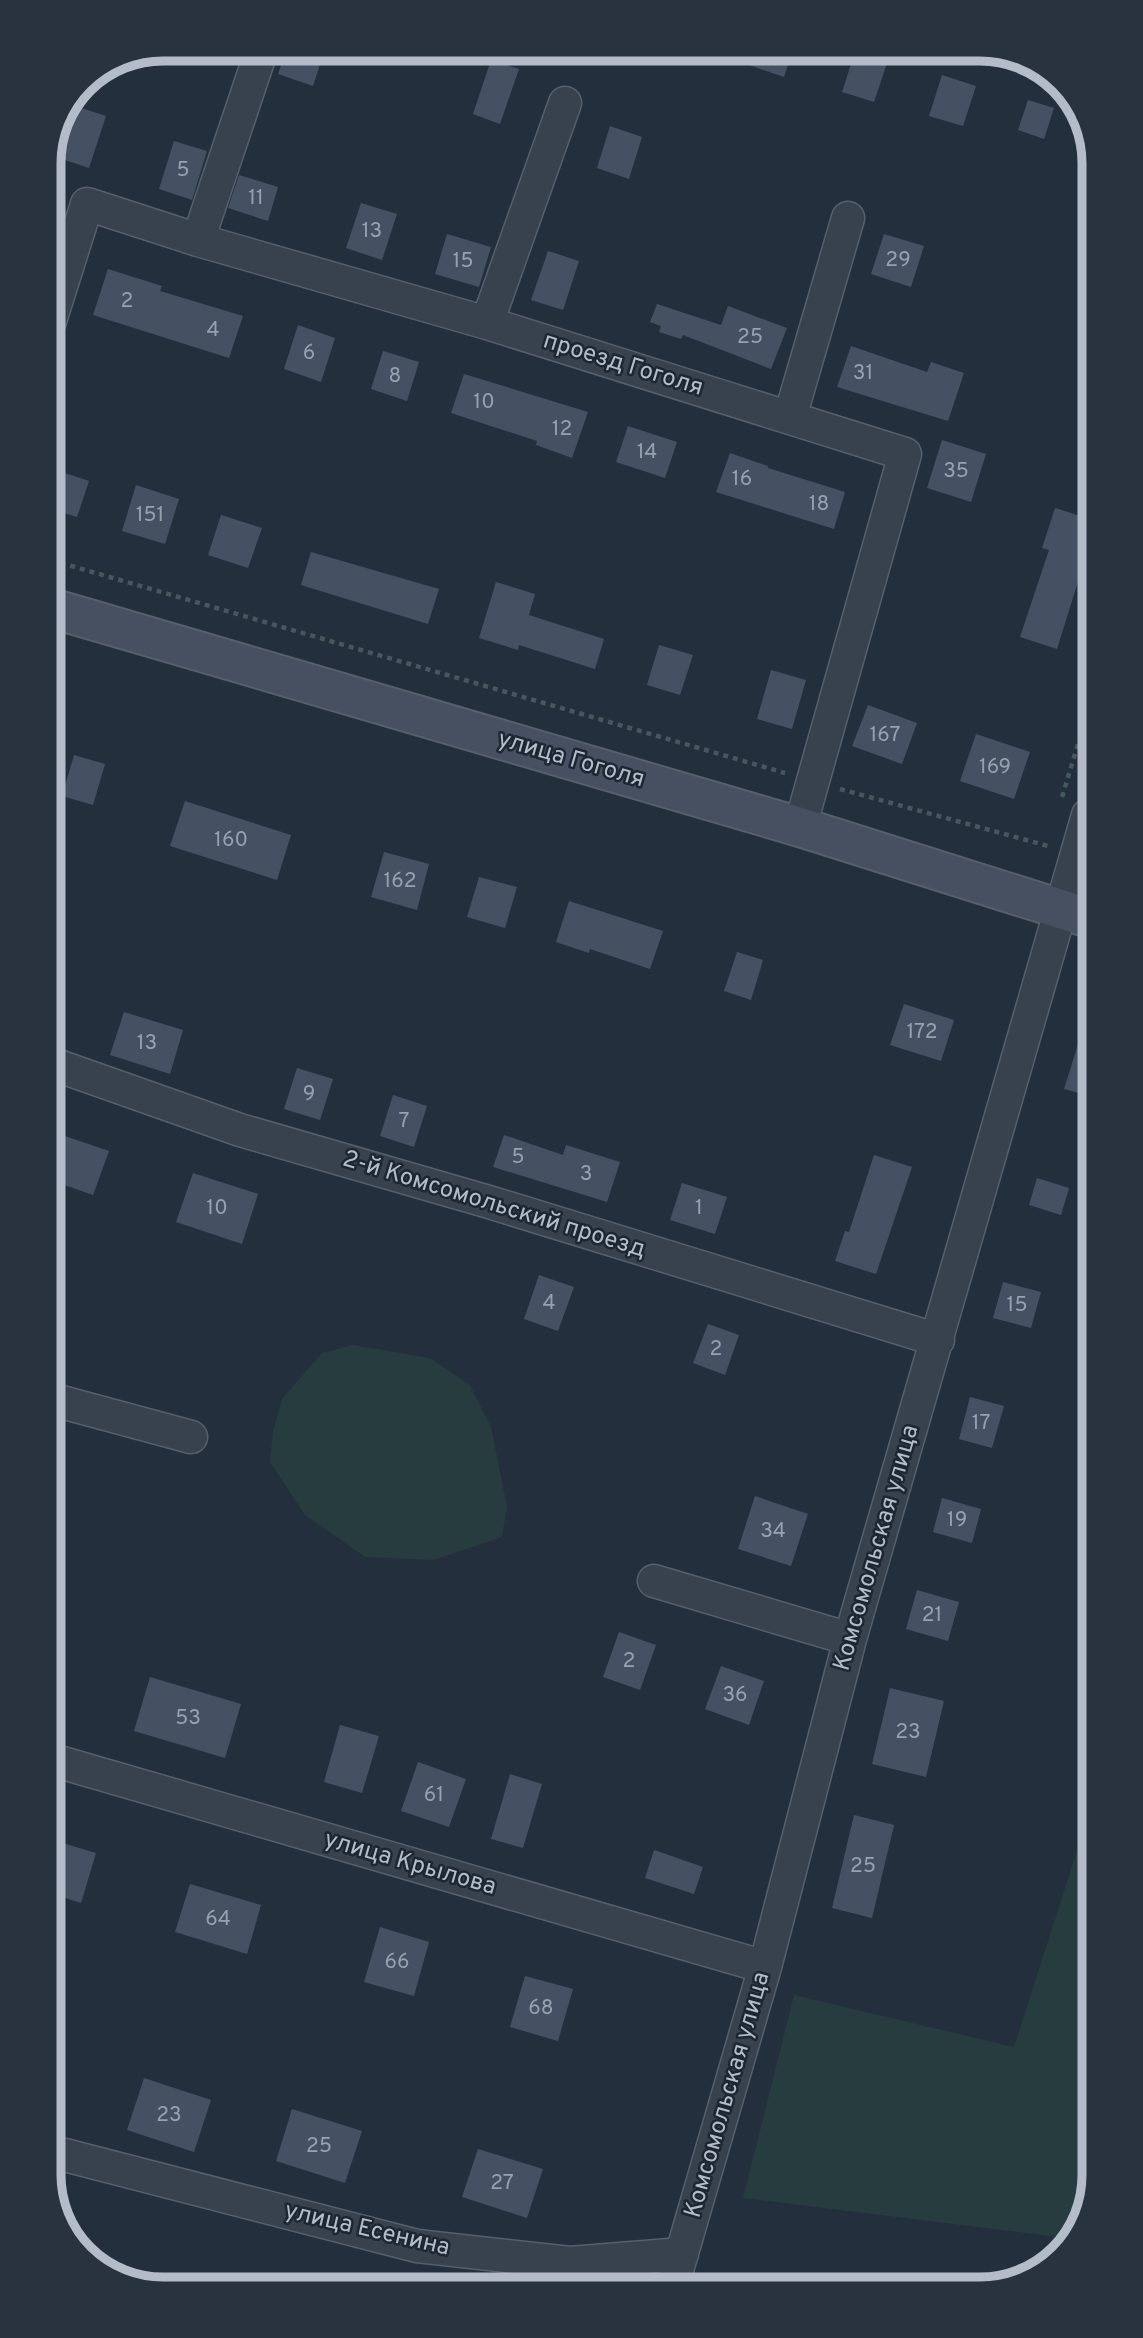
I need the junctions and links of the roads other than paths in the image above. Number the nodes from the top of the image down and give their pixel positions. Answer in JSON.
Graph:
{"nodes":[{"id":1,"x":258,"y":61,"type":"edge"},
{"id":2,"x":565,"y":103,"type":"dead end"},
{"id":3,"x":848,"y":218,"type":"dead end"},
{"id":4,"x":198,"y":240,"type":"junction"},
{"id":5,"x":61,"y":287,"type":"edge"},
{"id":6,"x":487,"y":323,"type":"junction"},
{"id":7,"x":790,"y":417,"type":"junction"},
{"id":8,"x":61,"y":611,"type":"edge"},
{"id":9,"x":1073,"y":812,"type":"edge"},
{"id":10,"x":800,"y":827,"type":"junction"},
{"id":11,"x":1074,"y":914,"type":"edge"},
{"id":12,"x":61,"y":1067,"type":"edge"},
{"id":13,"x":938,"y":1340,"type":"junction"},
{"id":14,"x":61,"y":1402,"type":"edge"},
{"id":15,"x":191,"y":1437,"type":"dead end"},
{"id":16,"x":654,"y":1581,"type":"dead end"},
{"id":17,"x":850,"y":1639,"type":"junction"},
{"id":18,"x":61,"y":1762,"type":"edge"},
{"id":19,"x":765,"y":1967,"type":"junction"},
{"id":20,"x":61,"y":2154,"type":"edge"},
{"id":21,"x":678,"y":2269,"type":"edge"}],
"edges":[{"from":1,"to":4,"type":"street"},
{"from":2,"to":6,"type":"street"},
{"from":3,"to":7,"type":"street"},
{"from":4,"to":5,"type":"street","name":"проезд Гоголя"},
{"from":4,"to":6,"type":"street","name":"проезд Гоголя"},
{"from":6,"to":7,"type":"street","name":"проезд Гоголя"},
{"from":7,"to":10,"type":"street","name":"проезд Гоголя"},
{"from":8,"to":10,"type":"street","name":"улица Гоголя"},
{"from":9,"to":11,"type":"street","name":"Комсомольская улица"},
{"from":10,"to":11,"type":"street","name":"улица Гоголя"},
{"from":11,"to":13,"type":"street","name":"Комсомольская улица"},
{"from":12,"to":13,"type":"street","name":"2-й Комсомольский проезд"},
{"from":13,"to":17,"type":"street","name":"Комсомольская улица"},
{"from":14,"to":15,"type":"street"},
{"from":16,"to":17,"type":"street"},
{"from":17,"to":19,"type":"street","name":"Комсомольская улица"},
{"from":18,"to":19,"type":"street","name":"улица Крылова"},
{"from":19,"to":21,"type":"street","name":"Комсомольская улица"},
{"from":20,"to":21,"type":"street","name":"улица Есенина"}]}
